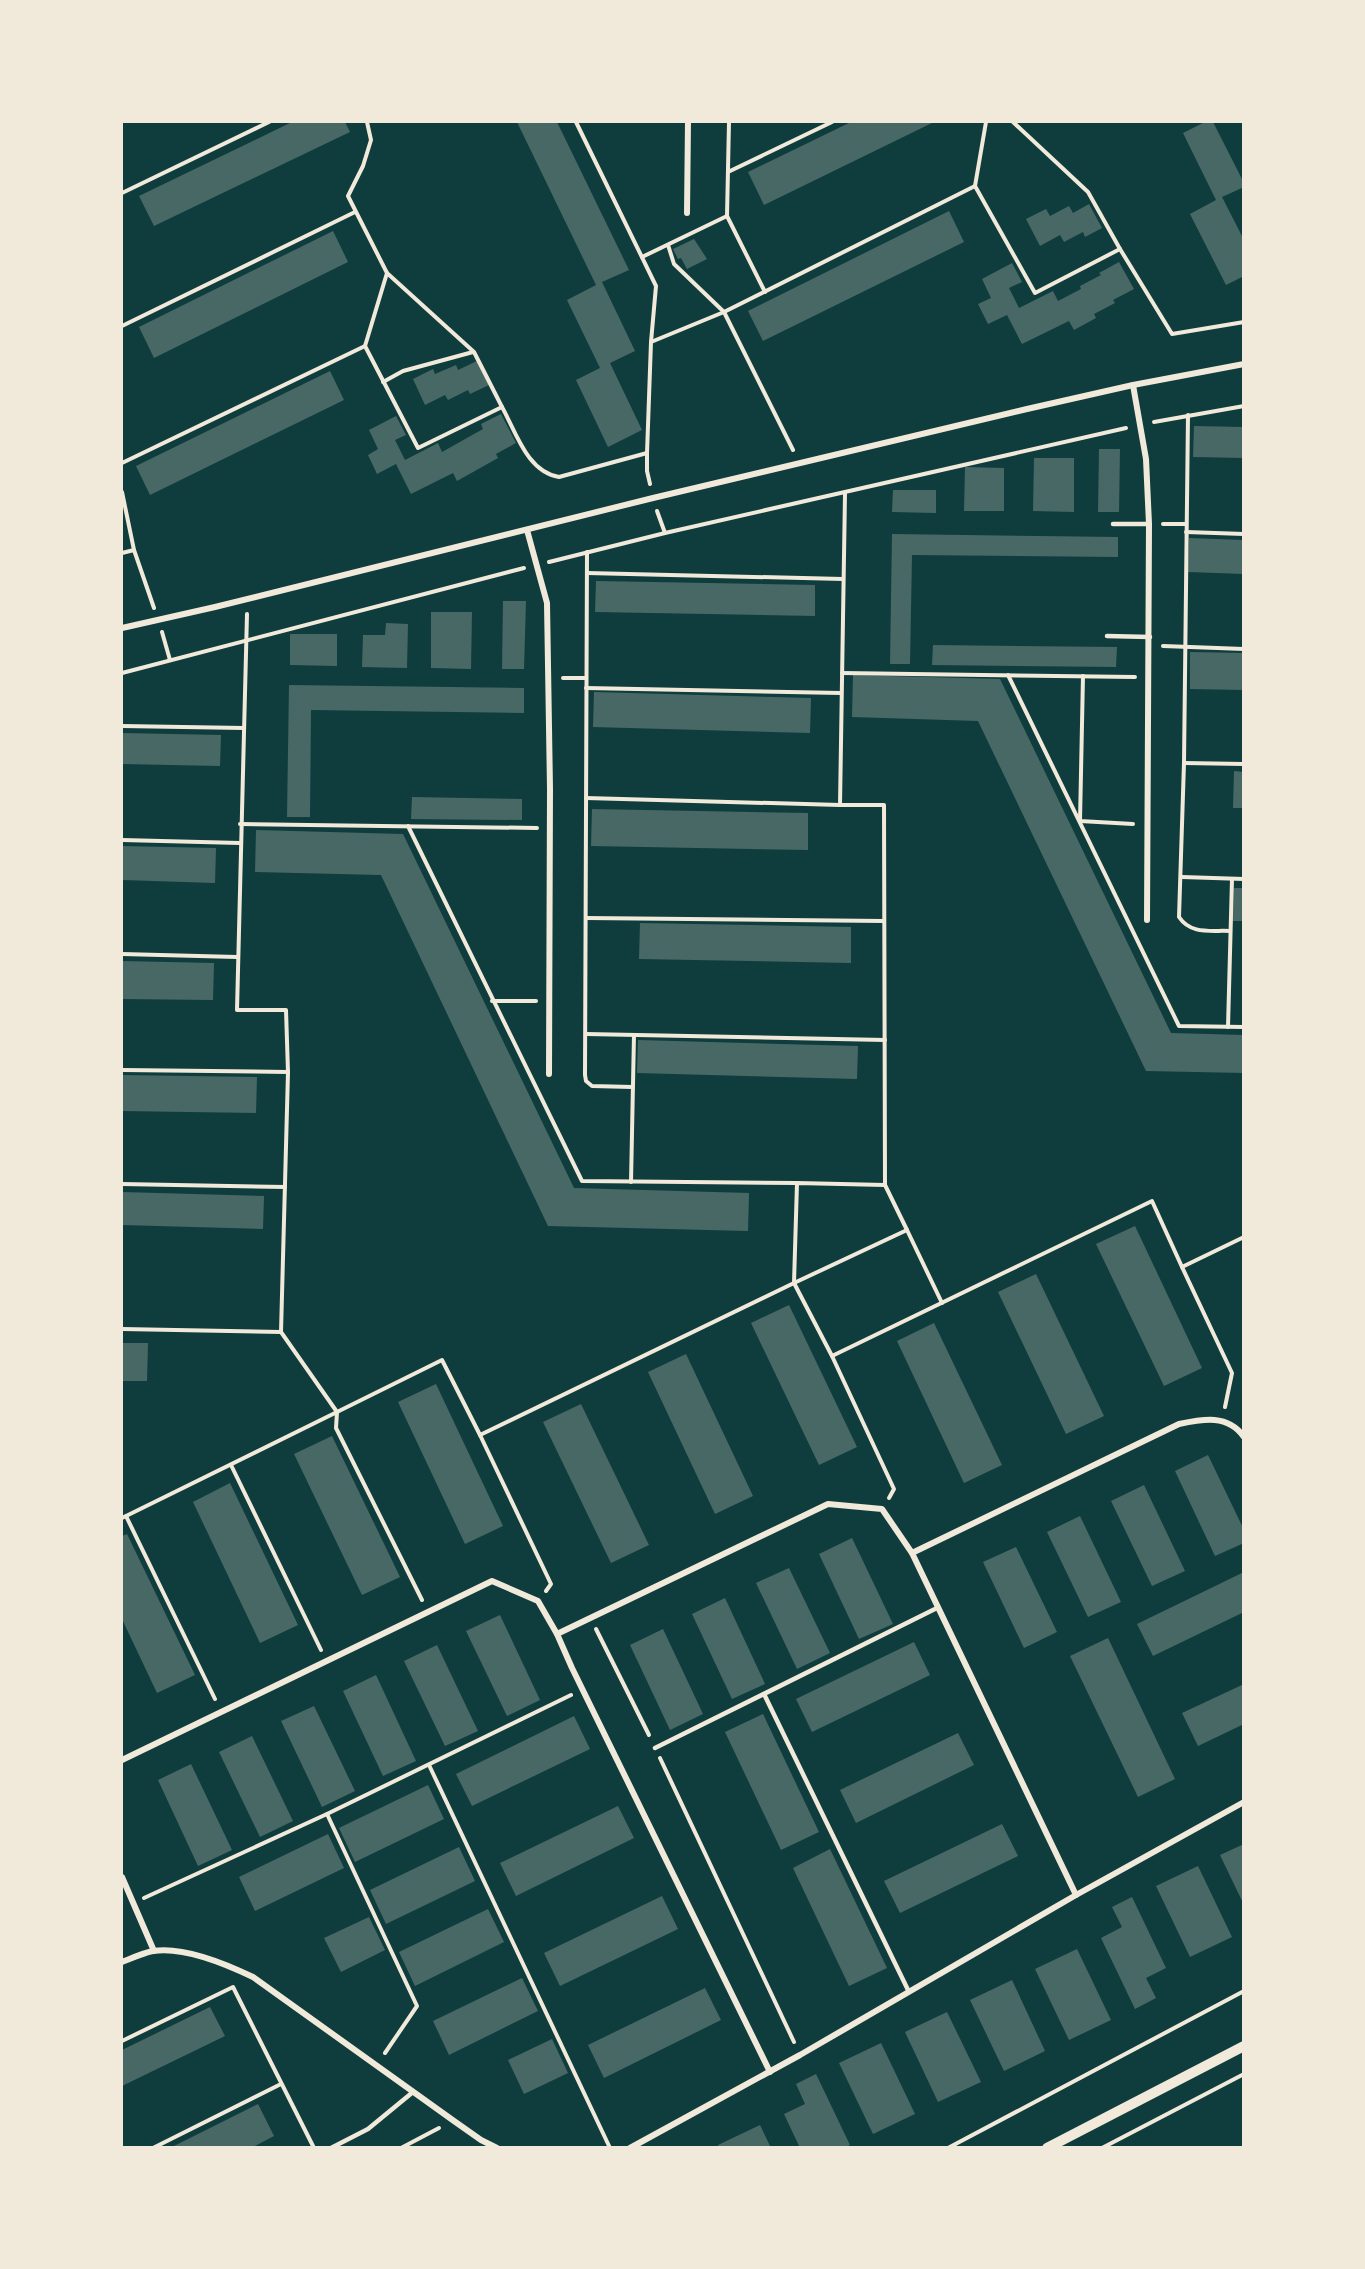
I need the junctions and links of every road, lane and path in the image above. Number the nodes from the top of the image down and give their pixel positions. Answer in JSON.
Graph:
{"nodes":[{"id":1,"x":269,"y":122,"type":"edge"},
{"id":2,"x":367,"y":122,"type":"edge"},
{"id":3,"x":576,"y":122,"type":"edge"},
{"id":4,"x":688,"y":122,"type":"edge"},
{"id":5,"x":729,"y":122,"type":"edge"},
{"id":6,"x":832,"y":122,"type":"edge"},
{"id":7,"x":986,"y":122,"type":"edge"},
{"id":8,"x":1012,"y":122,"type":"edge"},
{"id":9,"x":728,"y":172,"type":"junction"},
{"id":10,"x":975,"y":186,"type":"junction"},
{"id":11,"x":122,"y":193,"type":"edge"},
{"id":12,"x":355,"y":212,"type":"junction"},
{"id":13,"x":687,"y":213,"type":"dead end"},
{"id":14,"x":727,"y":216,"type":"junction"},
{"id":15,"x":668,"y":245,"type":"junction"},
{"id":16,"x":1120,"y":249,"type":"junction"},
{"id":17,"x":642,"y":257,"type":"junction"},
{"id":18,"x":387,"y":273,"type":"junction"},
{"id":19,"x":765,"y":292,"type":"junction"},
{"id":20,"x":724,"y":312,"type":"junction"},
{"id":21,"x":1244,"y":322,"type":"edge"},
{"id":22,"x":122,"y":326,"type":"edge"},
{"id":23,"x":651,"y":342,"type":"junction"},
{"id":24,"x":365,"y":346,"type":"junction"},
{"id":25,"x":474,"y":352,"type":"junction"},
{"id":26,"x":1244,"y":364,"type":"edge"},
{"id":27,"x":383,"y":382,"type":"junction"},
{"id":28,"x":1133,"y":385,"type":"junction"},
{"id":29,"x":1244,"y":406,"type":"edge"},
{"id":30,"x":502,"y":407,"type":"junction"},
{"id":31,"x":1188,"y":415,"type":"junction"},
{"id":32,"x":1141,"y":425,"type":"junction"},
{"id":33,"x":647,"y":453,"type":"junction"},
{"id":34,"x":122,"y":463,"type":"edge"},
{"id":35,"x":800,"y":464,"type":"junction"},
{"id":36,"x":122,"y":492,"type":"edge"},
{"id":37,"x":845,"y":494,"type":"junction"},
{"id":38,"x":653,"y":498,"type":"junction"},
{"id":39,"x":1113,"y":524,"type":"dead end"},
{"id":40,"x":1149,"y":524,"type":"junction"},
{"id":41,"x":1186,"y":524,"type":"junction"},
{"id":42,"x":527,"y":530,"type":"junction"},
{"id":43,"x":1186,"y":532,"type":"junction"},
{"id":44,"x":665,"y":533,"type":"junction"},
{"id":45,"x":1244,"y":534,"type":"edge"},
{"id":46,"x":134,"y":549,"type":"junction"},
{"id":47,"x":587,"y":552,"type":"junction"},
{"id":48,"x":122,"y":553,"type":"edge"},
{"id":49,"x":538,"y":565,"type":"junction"},
{"id":50,"x":587,"y":573,"type":"junction"},
{"id":51,"x":843,"y":579,"type":"junction"},
{"id":52,"x":247,"y":598,"type":"junction"},
{"id":53,"x":158,"y":619,"type":"junction"},
{"id":54,"x":122,"y":628,"type":"edge"},
{"id":55,"x":1107,"y":636,"type":"dead end"},
{"id":56,"x":1150,"y":637,"type":"junction"},
{"id":57,"x":248,"y":639,"type":"junction"},
{"id":58,"x":1150,"y":645,"type":"junction"},
{"id":59,"x":1185,"y":647,"type":"junction"},
{"id":60,"x":1244,"y":649,"type":"edge"},
{"id":61,"x":170,"y":660,"type":"junction"},
{"id":62,"x":122,"y":673,"type":"edge"},
{"id":63,"x":842,"y":673,"type":"junction"},
{"id":64,"x":1008,"y":675,"type":"junction"},
{"id":65,"x":1083,"y":676,"type":"junction"},
{"id":66,"x":1150,"y":677,"type":"junction"},
{"id":67,"x":550,"y":678,"type":"junction"},
{"id":68,"x":586,"y":678,"type":"junction"},
{"id":69,"x":586,"y":688,"type":"junction"},
{"id":70,"x":842,"y":693,"type":"junction"},
{"id":71,"x":122,"y":726,"type":"edge"},
{"id":72,"x":244,"y":728,"type":"junction"},
{"id":73,"x":1184,"y":763,"type":"junction"},
{"id":74,"x":1244,"y":764,"type":"edge"},
{"id":75,"x":586,"y":798,"type":"junction"},
{"id":76,"x":840,"y":805,"type":"junction"},
{"id":77,"x":1080,"y":821,"type":"junction"},
{"id":78,"x":240,"y":824,"type":"junction"},
{"id":79,"x":1147,"y":825,"type":"junction"},
{"id":80,"x":550,"y":828,"type":"junction"},
{"id":81,"x":122,"y":840,"type":"edge"},
{"id":82,"x":240,"y":843,"type":"junction"},
{"id":83,"x":1182,"y":876,"type":"junction"},
{"id":84,"x":1232,"y":879,"type":"junction"},
{"id":85,"x":1244,"y":879,"type":"edge"},
{"id":86,"x":586,"y":918,"type":"junction"},
{"id":87,"x":1147,"y":920,"type":"dead end"},
{"id":88,"x":884,"y":921,"type":"junction"},
{"id":89,"x":1230,"y":931,"type":"junction"},
{"id":90,"x":122,"y":954,"type":"edge"},
{"id":91,"x":237,"y":957,"type":"junction"},
{"id":92,"x":492,"y":1001,"type":"dead end"},
{"id":93,"x":548,"y":1001,"type":"junction"},
{"id":94,"x":1228,"y":1027,"type":"junction"},
{"id":95,"x":1244,"y":1027,"type":"edge"},
{"id":96,"x":586,"y":1034,"type":"junction"},
{"id":97,"x":634,"y":1035,"type":"junction"},
{"id":98,"x":885,"y":1040,"type":"junction"},
{"id":99,"x":122,"y":1070,"type":"edge"},
{"id":100,"x":288,"y":1072,"type":"junction"},
{"id":101,"x":549,"y":1074,"type":"dead end"},
{"id":102,"x":632,"y":1087,"type":"junction"},
{"id":103,"x":631,"y":1182,"type":"dead end"},
{"id":104,"x":122,"y":1184,"type":"edge"},
{"id":105,"x":885,"y":1185,"type":"junction"},
{"id":106,"x":285,"y":1187,"type":"junction"},
{"id":107,"x":907,"y":1230,"type":"junction"},
{"id":108,"x":1244,"y":1237,"type":"edge"},
{"id":109,"x":1182,"y":1267,"type":"junction"},
{"id":110,"x":794,"y":1283,"type":"junction"},
{"id":111,"x":942,"y":1303,"type":"junction"},
{"id":112,"x":122,"y":1329,"type":"edge"},
{"id":113,"x":281,"y":1332,"type":"junction"},
{"id":114,"x":832,"y":1356,"type":"junction"},
{"id":115,"x":337,"y":1412,"type":"junction"},
{"id":116,"x":1222,"y":1420,"type":"junction"},
{"id":117,"x":480,"y":1436,"type":"junction"},
{"id":118,"x":1244,"y":1437,"type":"edge"},
{"id":119,"x":231,"y":1465,"type":"junction"},
{"id":120,"x":882,"y":1509,"type":"junction"},
{"id":121,"x":124,"y":1517,"type":"edge"},
{"id":122,"x":912,"y":1553,"type":"junction"},
{"id":123,"x":538,"y":1601,"type":"junction"},
{"id":124,"x":937,"y":1608,"type":"junction"},
{"id":125,"x":428,"y":1612,"type":"junction"},
{"id":126,"x":590,"y":1618,"type":"junction"},
{"id":127,"x":557,"y":1634,"type":"junction"},
{"id":128,"x":327,"y":1661,"type":"junction"},
{"id":129,"x":583,"y":1690,"type":"junction"},
{"id":130,"x":764,"y":1694,"type":"junction"},
{"id":131,"x":221,"y":1712,"type":"junction"},
{"id":132,"x":655,"y":1748,"type":"junction"},
{"id":133,"x":122,"y":1760,"type":"edge"},
{"id":134,"x":429,"y":1765,"type":"junction"},
{"id":135,"x":1244,"y":1802,"type":"edge"},
{"id":136,"x":327,"y":1814,"type":"junction"},
{"id":137,"x":122,"y":1876,"type":"edge"},
{"id":138,"x":1076,"y":1894,"type":"junction"},
{"id":139,"x":133,"y":1903,"type":"junction"},
{"id":140,"x":154,"y":1951,"type":"junction"},
{"id":141,"x":122,"y":1962,"type":"edge"},
{"id":142,"x":1244,"y":1991,"type":"edge"},
{"id":143,"x":909,"y":1992,"type":"junction"},
{"id":144,"x":122,"y":2041,"type":"edge"},
{"id":145,"x":1244,"y":2046,"type":"edge"},
{"id":146,"x":800,"y":2055,"type":"junction"},
{"id":147,"x":376,"y":2067,"type":"junction"},
{"id":148,"x":770,"y":2072,"type":"junction"},
{"id":149,"x":1244,"y":2074,"type":"edge"},
{"id":150,"x":281,"y":2084,"type":"junction"},
{"id":151,"x":413,"y":2092,"type":"junction"},
{"id":152,"x":454,"y":2121,"type":"junction"},
{"id":153,"x":153,"y":2148,"type":"edge"},
{"id":154,"x":314,"y":2148,"type":"edge"},
{"id":155,"x":331,"y":2148,"type":"edge"},
{"id":156,"x":401,"y":2148,"type":"edge"},
{"id":157,"x":497,"y":2148,"type":"edge"},
{"id":158,"x":610,"y":2148,"type":"edge"},
{"id":159,"x":630,"y":2148,"type":"edge"},
{"id":160,"x":948,"y":2148,"type":"edge"},
{"id":161,"x":1047,"y":2148,"type":"edge"},
{"id":162,"x":1102,"y":2148,"type":"edge"}],
"edges":[{"from":1,"to":11,"type":"path"},
{"from":2,"to":12,"type":"path"},
{"from":3,"to":17,"type":"path"},
{"from":4,"to":13,"type":"street"},
{"from":5,"to":9,"type":"path"},
{"from":6,"to":9,"type":"path"},
{"from":7,"to":10,"type":"path"},
{"from":8,"to":16,"type":"path"},
{"from":9,"to":14,"type":"path"},
{"from":10,"to":16,"type":"path"},
{"from":10,"to":19,"type":"path"},
{"from":12,"to":18,"type":"path"},
{"from":12,"to":22,"type":"path"},
{"from":14,"to":15,"type":"path"},
{"from":14,"to":19,"type":"path"},
{"from":15,"to":17,"type":"path"},
{"from":15,"to":20,"type":"path"},
{"from":16,"to":21,"type":"path"},
{"from":17,"to":23,"type":"path"},
{"from":18,"to":24,"type":"path"},
{"from":18,"to":25,"type":"path"},
{"from":19,"to":20,"type":"path"},
{"from":20,"to":23,"type":"path"},
{"from":20,"to":35,"type":"path"},
{"from":23,"to":33,"type":"path"},
{"from":24,"to":27,"type":"path"},
{"from":24,"to":34,"type":"path"},
{"from":25,"to":27,"type":"path"},
{"from":25,"to":30,"type":"path"},
{"from":26,"to":28,"type":"street"},
{"from":27,"to":30,"type":"path"},
{"from":28,"to":32,"type":"street"},
{"from":28,"to":35,"type":"street"},
{"from":29,"to":31,"type":"path"},
{"from":30,"to":33,"type":"path"},
{"from":31,"to":32,"type":"path"},
{"from":31,"to":41,"type":"path"},
{"from":32,"to":37,"type":"path"},
{"from":32,"to":40,"type":"street"},
{"from":33,"to":38,"type":"path"},
{"from":35,"to":38,"type":"street"},
{"from":36,"to":46,"type":"path"},
{"from":37,"to":44,"type":"path"},
{"from":37,"to":51,"type":"path"},
{"from":38,"to":42,"type":"street"},
{"from":38,"to":44,"type":"path"},
{"from":39,"to":40,"type":"lane"},
{"from":40,"to":41,"type":"path"},
{"from":40,"to":56,"type":"street"},
{"from":41,"to":43,"type":"path"},
{"from":42,"to":49,"type":"street"},
{"from":42,"to":52,"type":"street"},
{"from":43,"to":45,"type":"path"},
{"from":43,"to":59,"type":"path"},
{"from":44,"to":47,"type":"path"},
{"from":46,"to":48,"type":"path"},
{"from":46,"to":53,"type":"path"},
{"from":47,"to":49,"type":"path"},
{"from":47,"to":50,"type":"path"},
{"from":49,"to":57,"type":"path"},
{"from":49,"to":67,"type":"street"},
{"from":50,"to":51,"type":"path"},
{"from":50,"to":68,"type":"path"},
{"from":51,"to":63,"type":"path"},
{"from":52,"to":53,"type":"street"},
{"from":52,"to":57,"type":"path"},
{"from":53,"to":54,"type":"street"},
{"from":53,"to":61,"type":"path"},
{"from":55,"to":56,"type":"lane"},
{"from":56,"to":58,"type":"street"},
{"from":57,"to":61,"type":"path"},
{"from":57,"to":72,"type":"path"},
{"from":58,"to":59,"type":"path"},
{"from":58,"to":66,"type":"street"},
{"from":59,"to":60,"type":"path"},
{"from":59,"to":73,"type":"path"},
{"from":61,"to":62,"type":"path"},
{"from":63,"to":64,"type":"path"},
{"from":63,"to":70,"type":"path"},
{"from":64,"to":65,"type":"path"},
{"from":64,"to":77,"type":"path"},
{"from":65,"to":66,"type":"path"},
{"from":65,"to":77,"type":"path"},
{"from":66,"to":79,"type":"street"},
{"from":67,"to":68,"type":"path"},
{"from":67,"to":80,"type":"street"},
{"from":68,"to":69,"type":"path"},
{"from":69,"to":70,"type":"path"},
{"from":69,"to":75,"type":"path"},
{"from":70,"to":76,"type":"path"},
{"from":71,"to":72,"type":"path"},
{"from":72,"to":78,"type":"path"},
{"from":73,"to":74,"type":"path"},
{"from":73,"to":83,"type":"path"},
{"from":75,"to":76,"type":"path"},
{"from":75,"to":86,"type":"path"},
{"from":76,"to":88,"type":"path"},
{"from":77,"to":79,"type":"path"},
{"from":77,"to":94,"type":"path"},
{"from":78,"to":80,"type":"path"},
{"from":78,"to":82,"type":"path"},
{"from":79,"to":87,"type":"street"},
{"from":80,"to":93,"type":"street"},
{"from":81,"to":82,"type":"path"},
{"from":82,"to":91,"type":"path"},
{"from":83,"to":84,"type":"path"},
{"from":83,"to":89,"type":"path"},
{"from":84,"to":85,"type":"path"},
{"from":84,"to":89,"type":"path"},
{"from":86,"to":88,"type":"path"},
{"from":86,"to":96,"type":"path"},
{"from":88,"to":98,"type":"path"},
{"from":89,"to":94,"type":"path"},
{"from":90,"to":91,"type":"path"},
{"from":91,"to":100,"type":"path"},
{"from":92,"to":93,"type":"path"},
{"from":93,"to":101,"type":"street"},
{"from":94,"to":95,"type":"path"},
{"from":96,"to":97,"type":"path"},
{"from":96,"to":102,"type":"path"},
{"from":97,"to":98,"type":"path"},
{"from":97,"to":102,"type":"path"},
{"from":98,"to":105,"type":"path"},
{"from":99,"to":100,"type":"path"},
{"from":100,"to":106,"type":"path"},
{"from":102,"to":103,"type":"path"},
{"from":104,"to":106,"type":"path"},
{"from":105,"to":107,"type":"path"},
{"from":105,"to":110,"type":"path"},
{"from":106,"to":113,"type":"path"},
{"from":107,"to":110,"type":"path"},
{"from":107,"to":111,"type":"path"},
{"from":108,"to":109,"type":"path"},
{"from":109,"to":111,"type":"path"},
{"from":109,"to":116,"type":"path"},
{"from":110,"to":114,"type":"path"},
{"from":110,"to":117,"type":"path"},
{"from":111,"to":114,"type":"path"},
{"from":112,"to":113,"type":"path"},
{"from":113,"to":115,"type":"path"},
{"from":114,"to":120,"type":"path"},
{"from":115,"to":117,"type":"path"},
{"from":115,"to":119,"type":"path"},
{"from":115,"to":125,"type":"path"},
{"from":116,"to":118,"type":"street"},
{"from":116,"to":122,"type":"street"},
{"from":117,"to":123,"type":"path"},
{"from":119,"to":121,"type":"path"},
{"from":119,"to":128,"type":"path"},
{"from":120,"to":122,"type":"street"},
{"from":120,"to":126,"type":"street"},
{"from":121,"to":131,"type":"path"},
{"from":122,"to":124,"type":"street"},
{"from":123,"to":125,"type":"street"},
{"from":123,"to":127,"type":"street"},
{"from":124,"to":130,"type":"lane"},
{"from":124,"to":138,"type":"street"},
{"from":125,"to":128,"type":"street"},
{"from":126,"to":127,"type":"street"},
{"from":126,"to":132,"type":"path"},
{"from":127,"to":129,"type":"street"},
{"from":128,"to":131,"type":"street"},
{"from":129,"to":134,"type":"path"},
{"from":129,"to":148,"type":"street"},
{"from":130,"to":132,"type":"lane"},
{"from":130,"to":143,"type":"lane"},
{"from":131,"to":133,"type":"street"},
{"from":132,"to":146,"type":"path"},
{"from":134,"to":136,"type":"path"},
{"from":134,"to":158,"type":"path"},
{"from":135,"to":138,"type":"street"},
{"from":136,"to":139,"type":"path"},
{"from":136,"to":147,"type":"path"},
{"from":137,"to":139,"type":"street"},
{"from":138,"to":143,"type":"street"},
{"from":139,"to":140,"type":"street"},
{"from":140,"to":141,"type":"street"},
{"from":140,"to":147,"type":"street"},
{"from":142,"to":160,"type":"path"},
{"from":143,"to":146,"type":"street"},
{"from":144,"to":150,"type":"path"},
{"from":145,"to":161,"type":"street"},
{"from":146,"to":148,"type":"street"},
{"from":147,"to":151,"type":"street"},
{"from":148,"to":159,"type":"street"},
{"from":149,"to":162,"type":"path"},
{"from":150,"to":153,"type":"path"},
{"from":150,"to":154,"type":"path"},
{"from":151,"to":152,"type":"street"},
{"from":151,"to":155,"type":"lane"},
{"from":152,"to":156,"type":"path"},
{"from":152,"to":157,"type":"street"}]}
